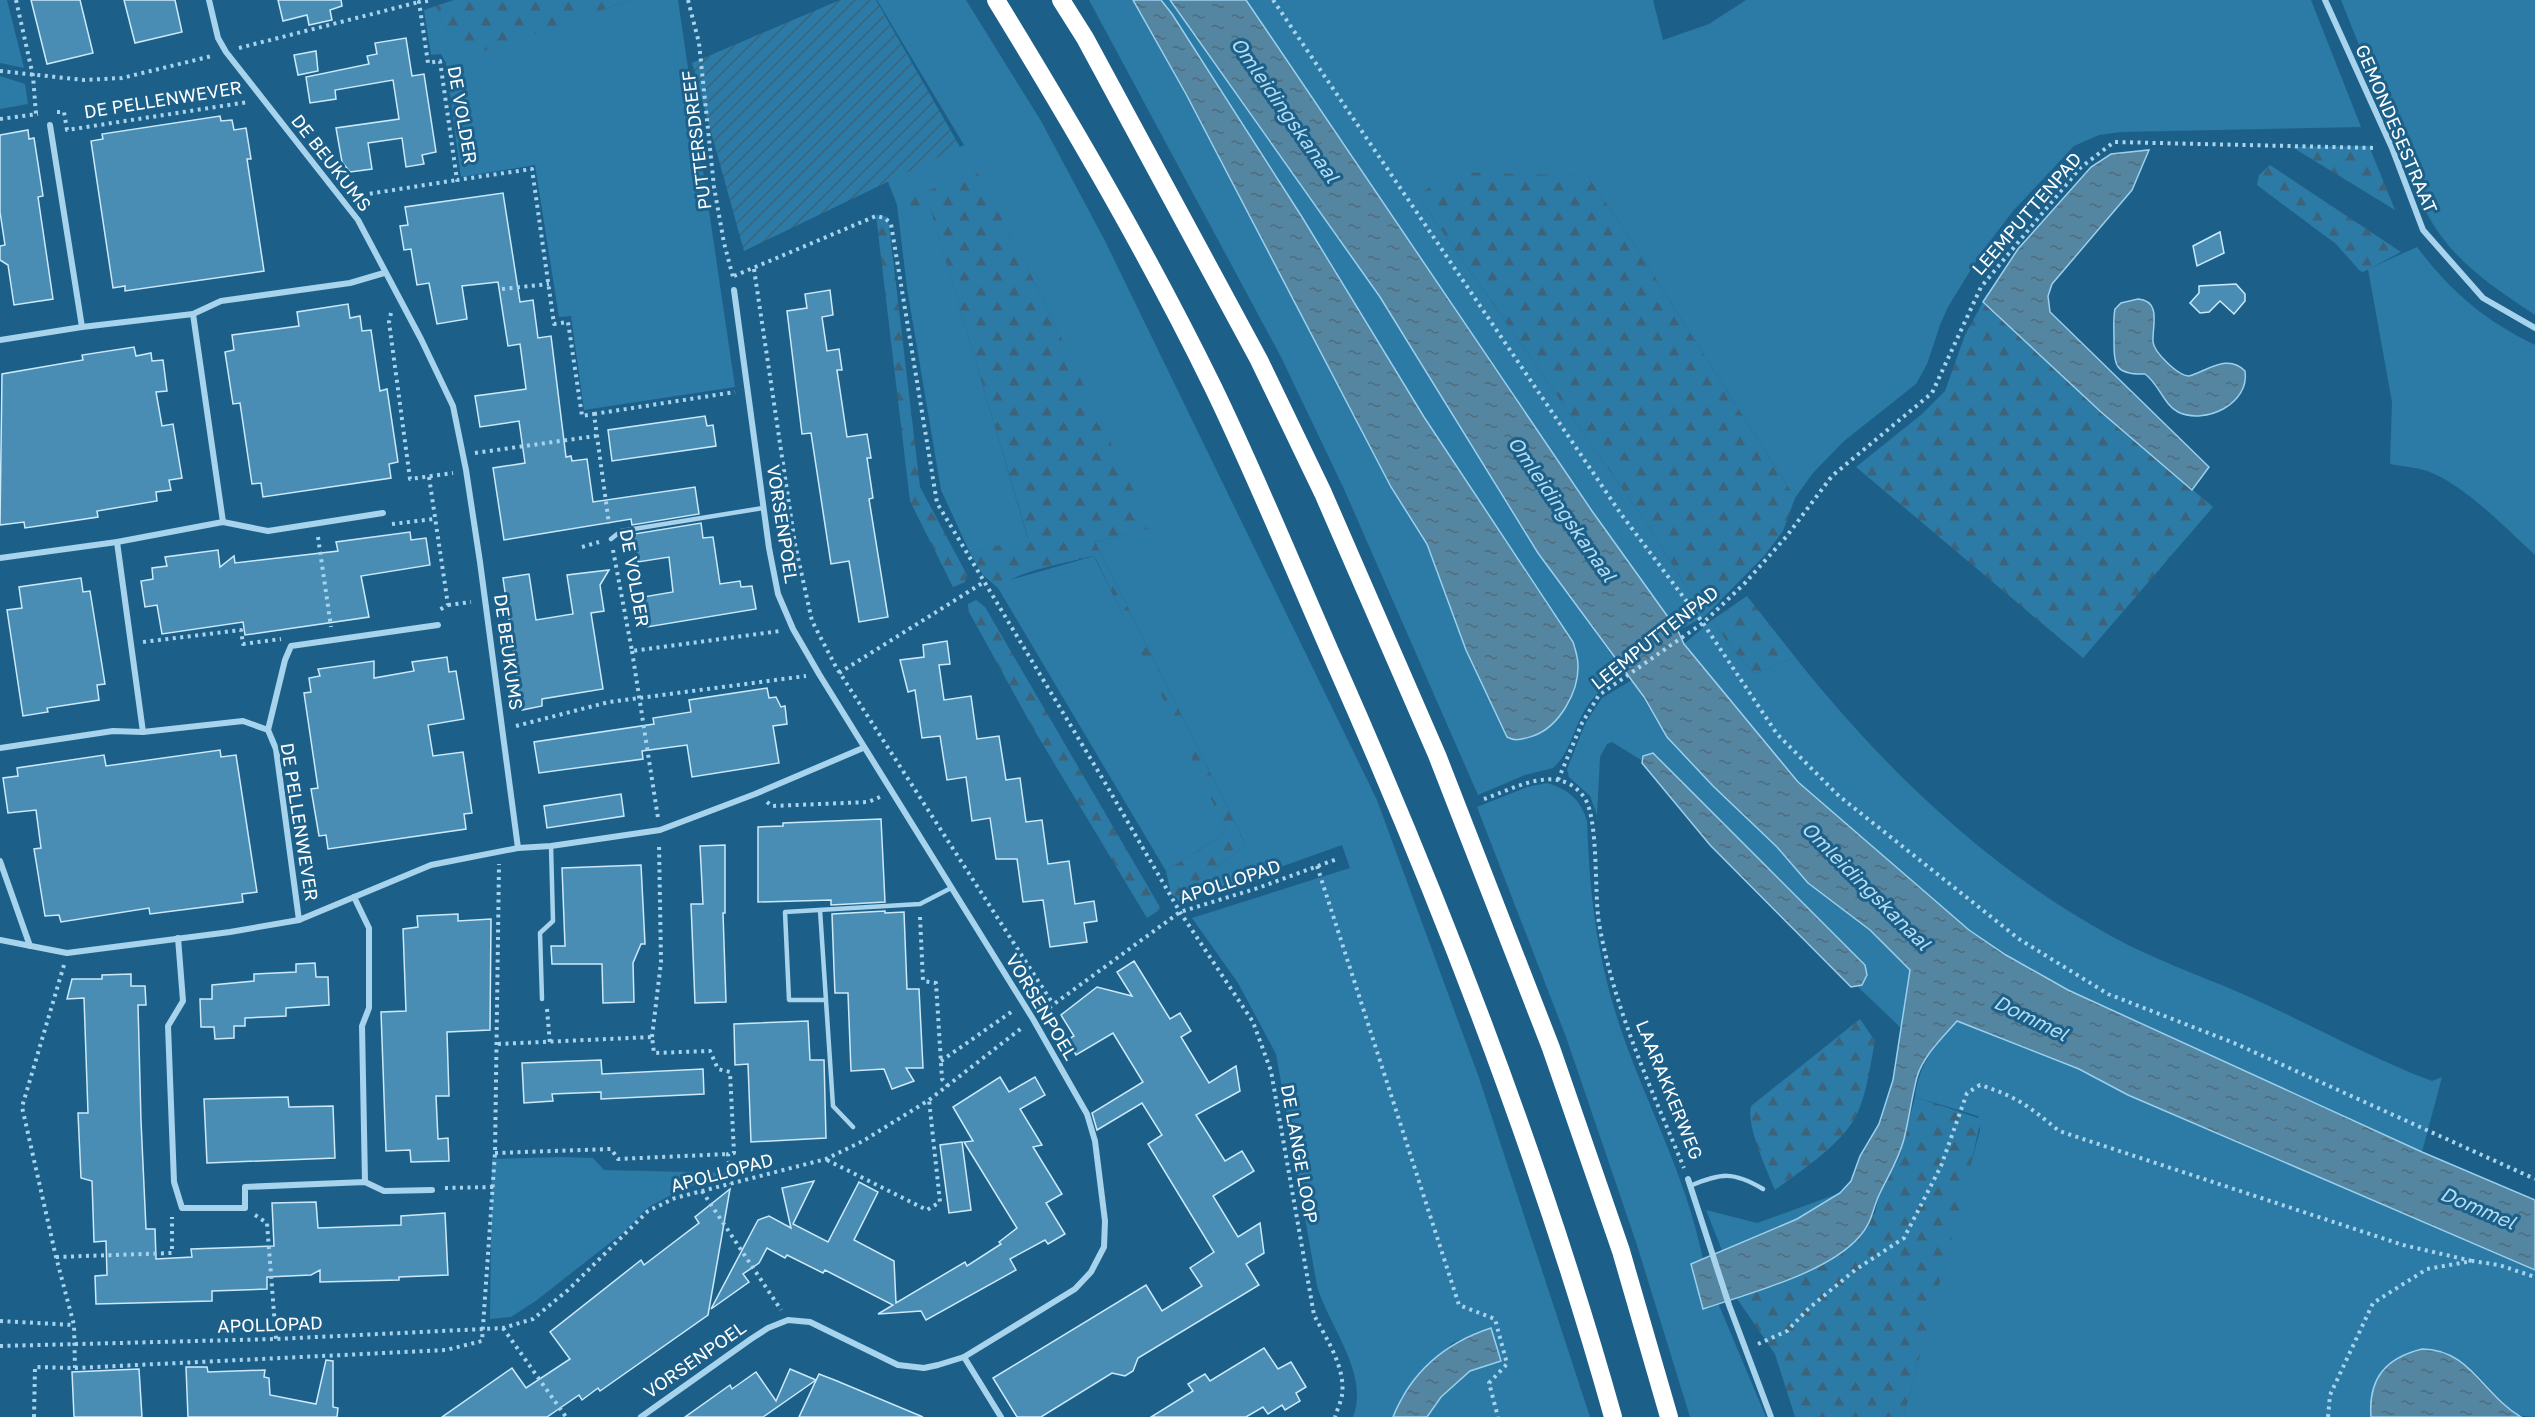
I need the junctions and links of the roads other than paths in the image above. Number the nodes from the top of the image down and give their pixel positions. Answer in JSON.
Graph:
{"nodes":[{"id":1,"x":209,"y":0,"type":"edge"},
{"id":2,"x":996,"y":0,"type":"edge"},
{"id":3,"x":1061,"y":0,"type":"edge"},
{"id":4,"x":2325,"y":0,"type":"edge"},
{"id":5,"x":50,"y":125,"type":"dead end"},
{"id":6,"x":384,"y":273,"type":"junction"},
{"id":7,"x":734,"y":290,"type":"dead end"},
{"id":8,"x":193,"y":314,"type":"junction"},
{"id":9,"x":82,"y":327,"type":"junction"},
{"id":10,"x":2535,"y":328,"type":"edge"},
{"id":11,"x":0,"y":340,"type":"edge"},
{"id":12,"x":763,"y":508,"type":"junction"},
{"id":13,"x":383,"y":513,"type":"road end"},
{"id":14,"x":223,"y":522,"type":"junction"},
{"id":15,"x":611,"y":539,"type":"road end"},
{"id":16,"x":117,"y":542,"type":"junction"},
{"id":17,"x":0,"y":558,"type":"edge"},
{"id":18,"x":438,"y":624,"type":"road end"},
{"id":19,"x":268,"y":730,"type":"junction"},
{"id":20,"x":143,"y":732,"type":"junction"},
{"id":21,"x":0,"y":748,"type":"edge"},
{"id":22,"x":863,"y":748,"type":"junction"},
{"id":23,"x":551,"y":846,"type":"junction"},
{"id":24,"x":518,"y":848,"type":"junction"},
{"id":25,"x":0,"y":861,"type":"edge"},
{"id":26,"x":951,"y":888,"type":"junction"},
{"id":27,"x":354,"y":897,"type":"junction"},
{"id":28,"x":820,"y":910,"type":"junction"},
{"id":29,"x":299,"y":920,"type":"junction"},
{"id":30,"x":178,"y":938,"type":"junction"},
{"id":31,"x":0,"y":940,"type":"edge"},
{"id":32,"x":30,"y":946,"type":"junction"},
{"id":33,"x":542,"y":999,"type":"road end"},
{"id":34,"x":825,"y":1000,"type":"junction"},
{"id":35,"x":853,"y":1127,"type":"dead end"},
{"id":36,"x":365,"y":1182,"type":"junction"},
{"id":37,"x":1689,"y":1183,"type":"joint"},
{"id":38,"x":1763,"y":1189,"type":"dead end"},
{"id":39,"x":432,"y":1190,"type":"road end"},
{"id":40,"x":964,"y":1357,"type":"junction"},
{"id":41,"x":641,"y":1417,"type":"edge"},
{"id":42,"x":1001,"y":1417,"type":"edge"},
{"id":43,"x":1613,"y":1417,"type":"edge"},
{"id":44,"x":1669,"y":1417,"type":"edge"},
{"id":45,"x":1771,"y":1417,"type":"edge"}],
"edges":[{"from":1,"to":6,"type":"street","name":"DE BEUKUMS"},
{"from":2,"to":43,"type":"highway"},
{"from":3,"to":44,"type":"highway"},
{"from":4,"to":10,"type":"street","name":"GEMONDESESTRAAT"},
{"from":5,"to":9,"type":"street"},
{"from":6,"to":8,"type":"street"},
{"from":6,"to":24,"type":"street","name":"DE BEUKUMS"},
{"from":7,"to":12,"type":"street","name":"VORSENPOEL"},
{"from":8,"to":9,"type":"street"},
{"from":8,"to":14,"type":"street"},
{"from":9,"to":11,"type":"street"},
{"from":12,"to":15,"type":"lane"},
{"from":12,"to":22,"type":"street","name":"VORSENPOEL"},
{"from":13,"to":14,"type":"street"},
{"from":14,"to":16,"type":"street"},
{"from":16,"to":17,"type":"street"},
{"from":16,"to":20,"type":"street"},
{"from":18,"to":19,"type":"street","name":"DE PELLENWEVER"},
{"from":19,"to":20,"type":"street","name":"DE PELLENWEVER"},
{"from":19,"to":29,"type":"street","name":"DE PELLENWEVER"},
{"from":20,"to":21,"type":"street","name":"DE PELLENWEVER"},
{"from":22,"to":23,"type":"street"},
{"from":22,"to":26,"type":"street","name":"VORSENPOEL"},
{"from":23,"to":24,"type":"street"},
{"from":23,"to":33,"type":"lane"},
{"from":24,"to":27,"type":"street"},
{"from":25,"to":32,"type":"street"},
{"from":26,"to":28,"type":"lane"},
{"from":26,"to":40,"type":"street","name":"VORSENPOEL"},
{"from":27,"to":29,"type":"street"},
{"from":27,"to":36,"type":"street"},
{"from":28,"to":34,"type":"lane"},
{"from":28,"to":34,"type":"lane"},
{"from":29,"to":30,"type":"street"},
{"from":30,"to":32,"type":"street"},
{"from":30,"to":36,"type":"street"},
{"from":31,"to":32,"type":"street"},
{"from":34,"to":35,"type":"lane"},
{"from":36,"to":39,"type":"street"},
{"from":37,"to":38,"type":"lane"},
{"from":37,"to":45,"type":"street","name":"LAARAKKERWEG"},
{"from":40,"to":41,"type":"street","name":"VORSENPOEL"},
{"from":40,"to":42,"type":"street"}]}
